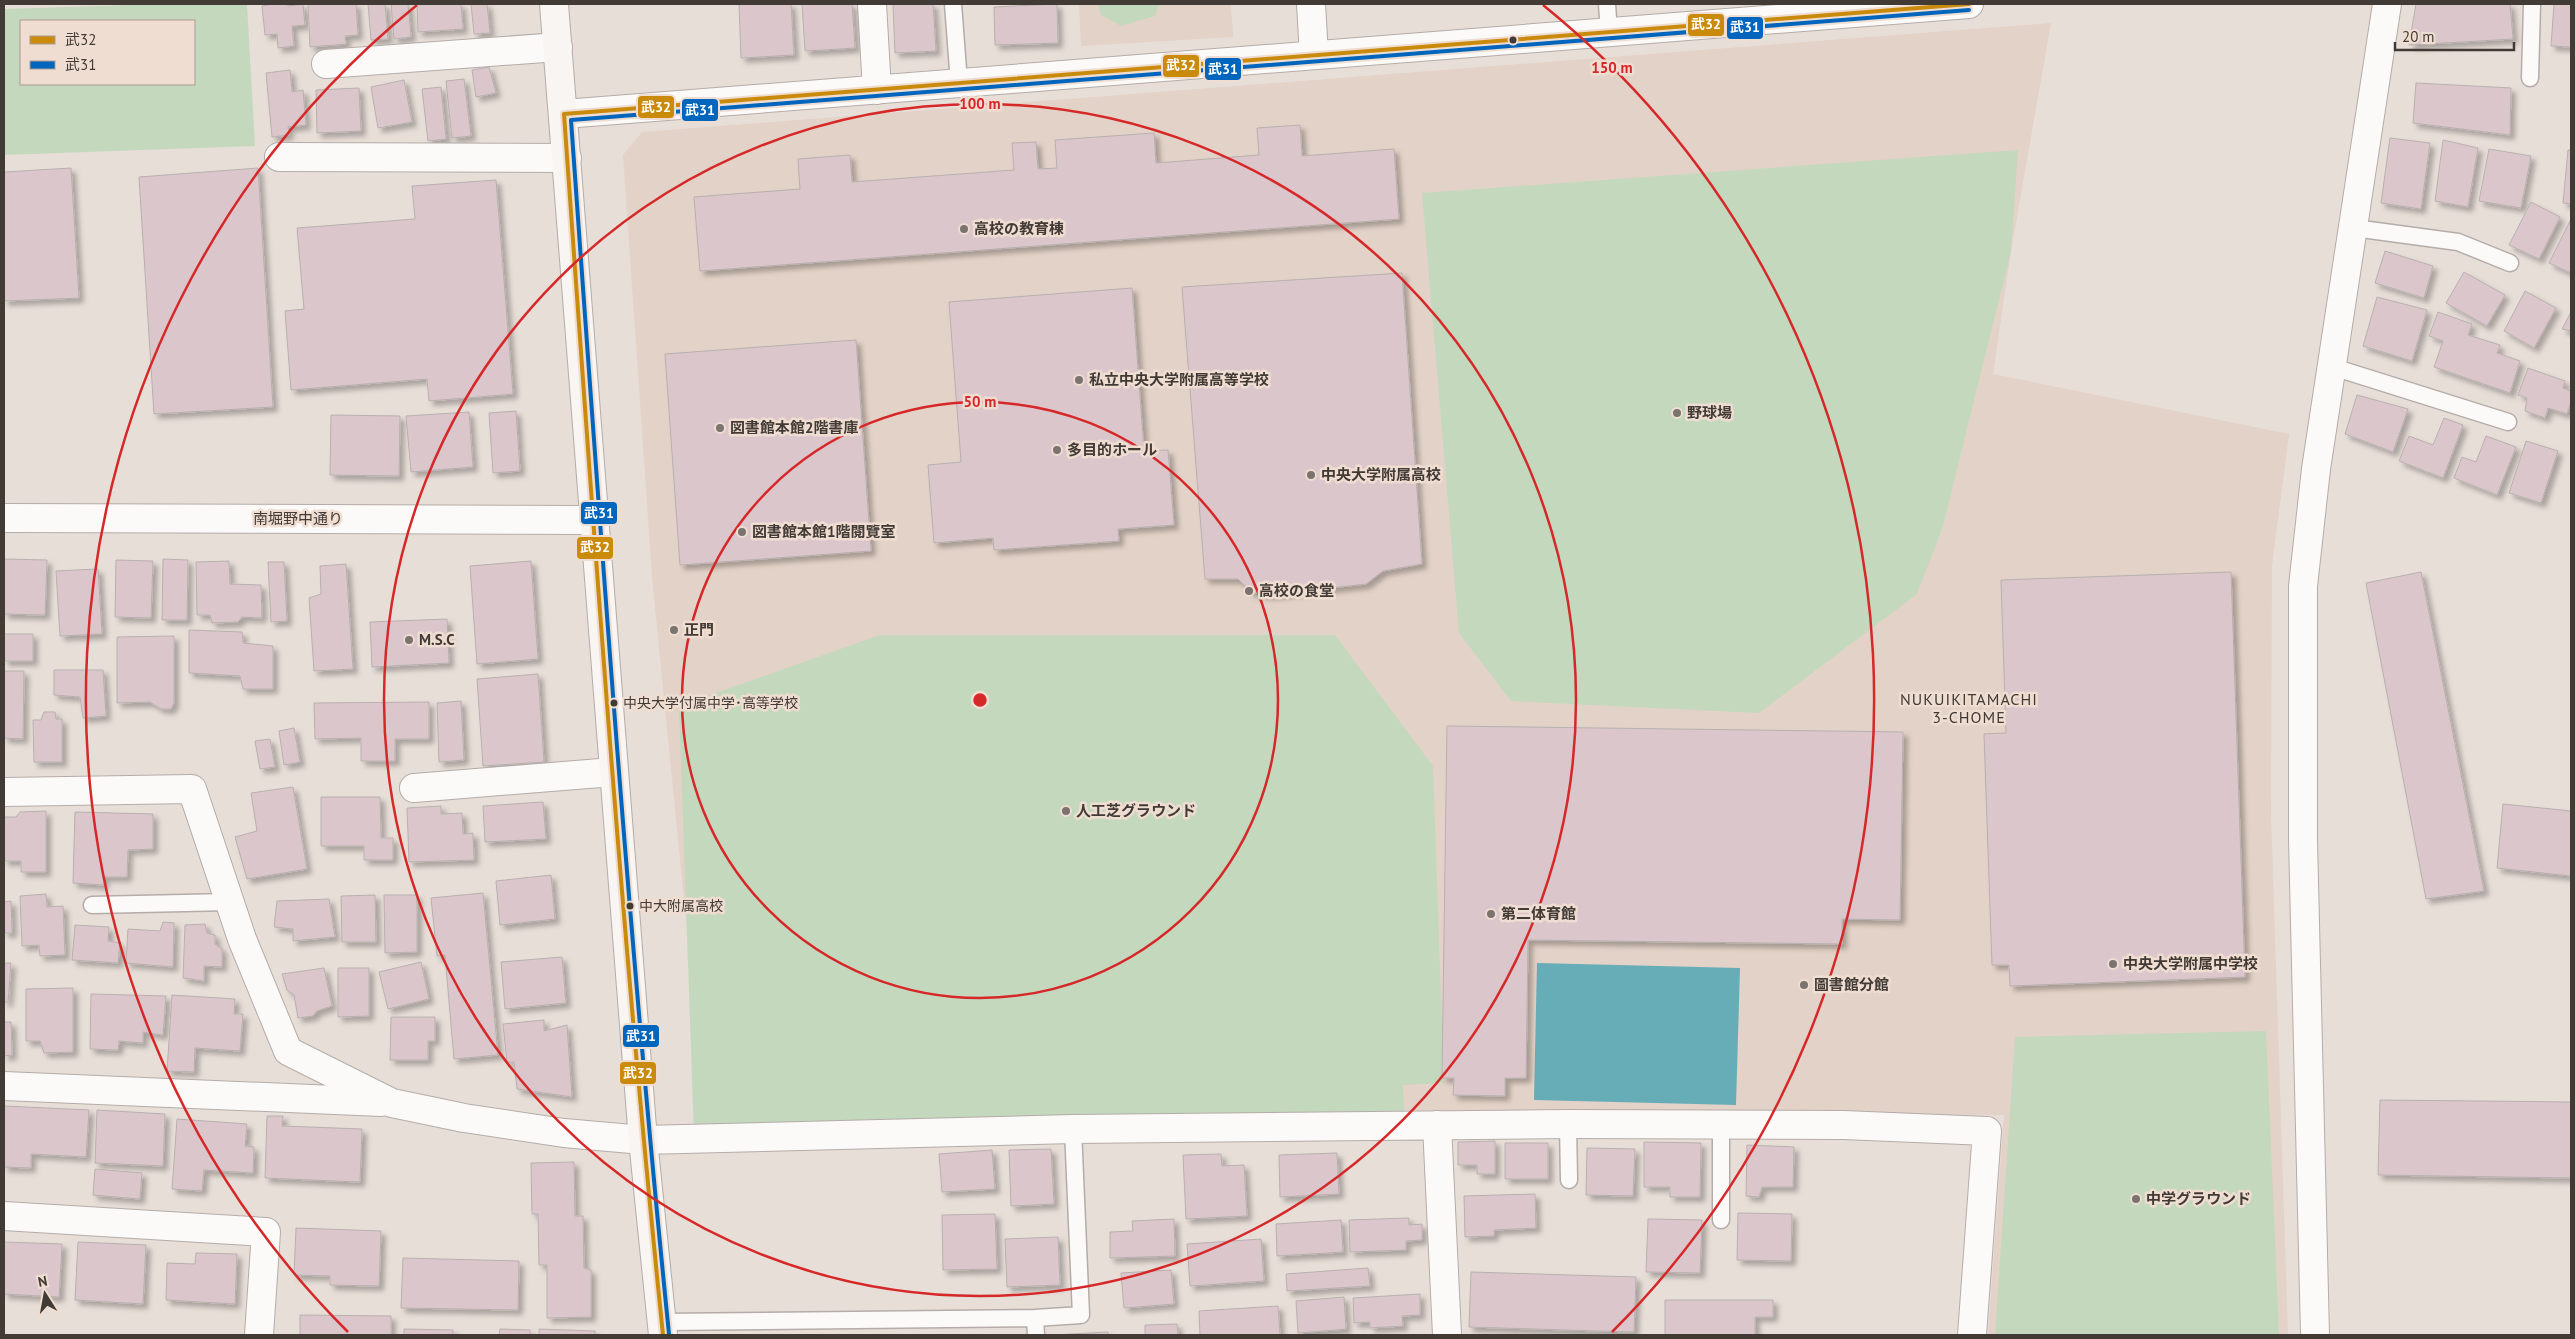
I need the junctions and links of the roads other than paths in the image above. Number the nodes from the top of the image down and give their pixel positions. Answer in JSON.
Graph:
{"nodes":[{"id":1,"x":554,"y":4,"type":"edge"},
{"id":2,"x":872,"y":4,"type":"edge"},
{"id":3,"x":953,"y":4,"type":"edge"},
{"id":4,"x":1310,"y":4,"type":"edge"},
{"id":5,"x":1607,"y":4,"type":"edge"},
{"id":6,"x":1969,"y":4,"type":"edge"},
{"id":7,"x":2387,"y":4,"type":"edge"},
{"id":8,"x":2532,"y":4,"type":"edge"},
{"id":9,"x":1796,"y":10,"type":"edge"},
{"id":10,"x":1609,"y":32,"type":"junction"},
{"id":11,"x":558,"y":47,"type":"junction"},
{"id":12,"x":1314,"y":56,"type":"junction"},
{"id":13,"x":326,"y":64,"type":"dead end"},
{"id":14,"x":2530,"y":78,"type":"dead end"},
{"id":15,"x":959,"y":83,"type":"junction"},
{"id":16,"x":877,"y":90,"type":"junction"},
{"id":17,"x":564,"y":114,"type":"junction"},
{"id":18,"x":279,"y":157,"type":"dead end"},
{"id":19,"x":567,"y":158,"type":"junction"},
{"id":20,"x":2354,"y":228,"type":"junction"},
{"id":21,"x":2510,"y":264,"type":"dead end"},
{"id":22,"x":2333,"y":367,"type":"junction"},
{"id":23,"x":2508,"y":422,"type":"dead end"},
{"id":24,"x":4,"y":518,"type":"edge"},
{"id":25,"x":593,"y":520,"type":"junction"},
{"id":26,"x":614,"y":772,"type":"junction"},
{"id":27,"x":414,"y":788,"type":"dead end"},
{"id":28,"x":4,"y":792,"type":"edge"},
{"id":29,"x":230,"y":902,"type":"junction"},
{"id":30,"x":92,"y":905,"type":"dead end"},
{"id":31,"x":4,"y":1086,"type":"edge"},
{"id":32,"x":392,"y":1103,"type":"junction"},
{"id":33,"x":1568,"y":1124,"type":"junction"},
{"id":34,"x":1437,"y":1125,"type":"junction"},
{"id":35,"x":1721,"y":1125,"type":"junction"},
{"id":36,"x":1073,"y":1129,"type":"junction"},
{"id":37,"x":643,"y":1140,"type":"junction"},
{"id":38,"x":1569,"y":1180,"type":"dead end"},
{"id":39,"x":4,"y":1216,"type":"edge"},
{"id":40,"x":1721,"y":1220,"type":"dead end"},
{"id":41,"x":1035,"y":1318,"type":"junction"},
{"id":42,"x":663,"y":1328,"type":"edge"},
{"id":43,"x":259,"y":1335,"type":"edge"},
{"id":44,"x":1036,"y":1335,"type":"edge"},
{"id":45,"x":1447,"y":1335,"type":"edge"},
{"id":46,"x":1972,"y":1335,"type":"edge"},
{"id":47,"x":2315,"y":1335,"type":"edge"}],
"edges":[{"from":1,"to":11,"type":"main road"},
{"from":2,"to":16,"type":"street"},
{"from":3,"to":15,"type":"lane"},
{"from":4,"to":12,"type":"street"},
{"from":5,"to":10,"type":"lane"},
{"from":6,"to":9,"type":"street"},
{"from":7,"to":20,"type":"street"},
{"from":8,"to":14,"type":"lane"},
{"from":9,"to":10,"type":"street"},
{"from":10,"to":12,"type":"street"},
{"from":11,"to":13,"type":"street"},
{"from":11,"to":17,"type":"main road"},
{"from":12,"to":15,"type":"street"},
{"from":15,"to":16,"type":"street"},
{"from":16,"to":17,"type":"street"},
{"from":17,"to":19,"type":"main road"},
{"from":18,"to":19,"type":"street"},
{"from":19,"to":25,"type":"main road"},
{"from":20,"to":21,"type":"lane"},
{"from":20,"to":22,"type":"street"},
{"from":22,"to":23,"type":"lane"},
{"from":22,"to":47,"type":"street"},
{"from":24,"to":25,"type":"street","name":"南堀野中通り"},
{"from":25,"to":26,"type":"main road"},
{"from":26,"to":27,"type":"street"},
{"from":26,"to":37,"type":"main road"},
{"from":28,"to":29,"type":"street"},
{"from":29,"to":30,"type":"lane"},
{"from":29,"to":32,"type":"street"},
{"from":31,"to":32,"type":"street"},
{"from":32,"to":37,"type":"street"},
{"from":33,"to":34,"type":"street"},
{"from":33,"to":35,"type":"street"},
{"from":33,"to":38,"type":"lane"},
{"from":34,"to":36,"type":"street"},
{"from":34,"to":45,"type":"street"},
{"from":35,"to":40,"type":"lane"},
{"from":35,"to":46,"type":"street"},
{"from":36,"to":37,"type":"street"},
{"from":36,"to":41,"type":"lane"},
{"from":37,"to":42,"type":"main road"},
{"from":39,"to":43,"type":"street"},
{"from":41,"to":42,"type":"lane"},
{"from":41,"to":44,"type":"lane"}]}
